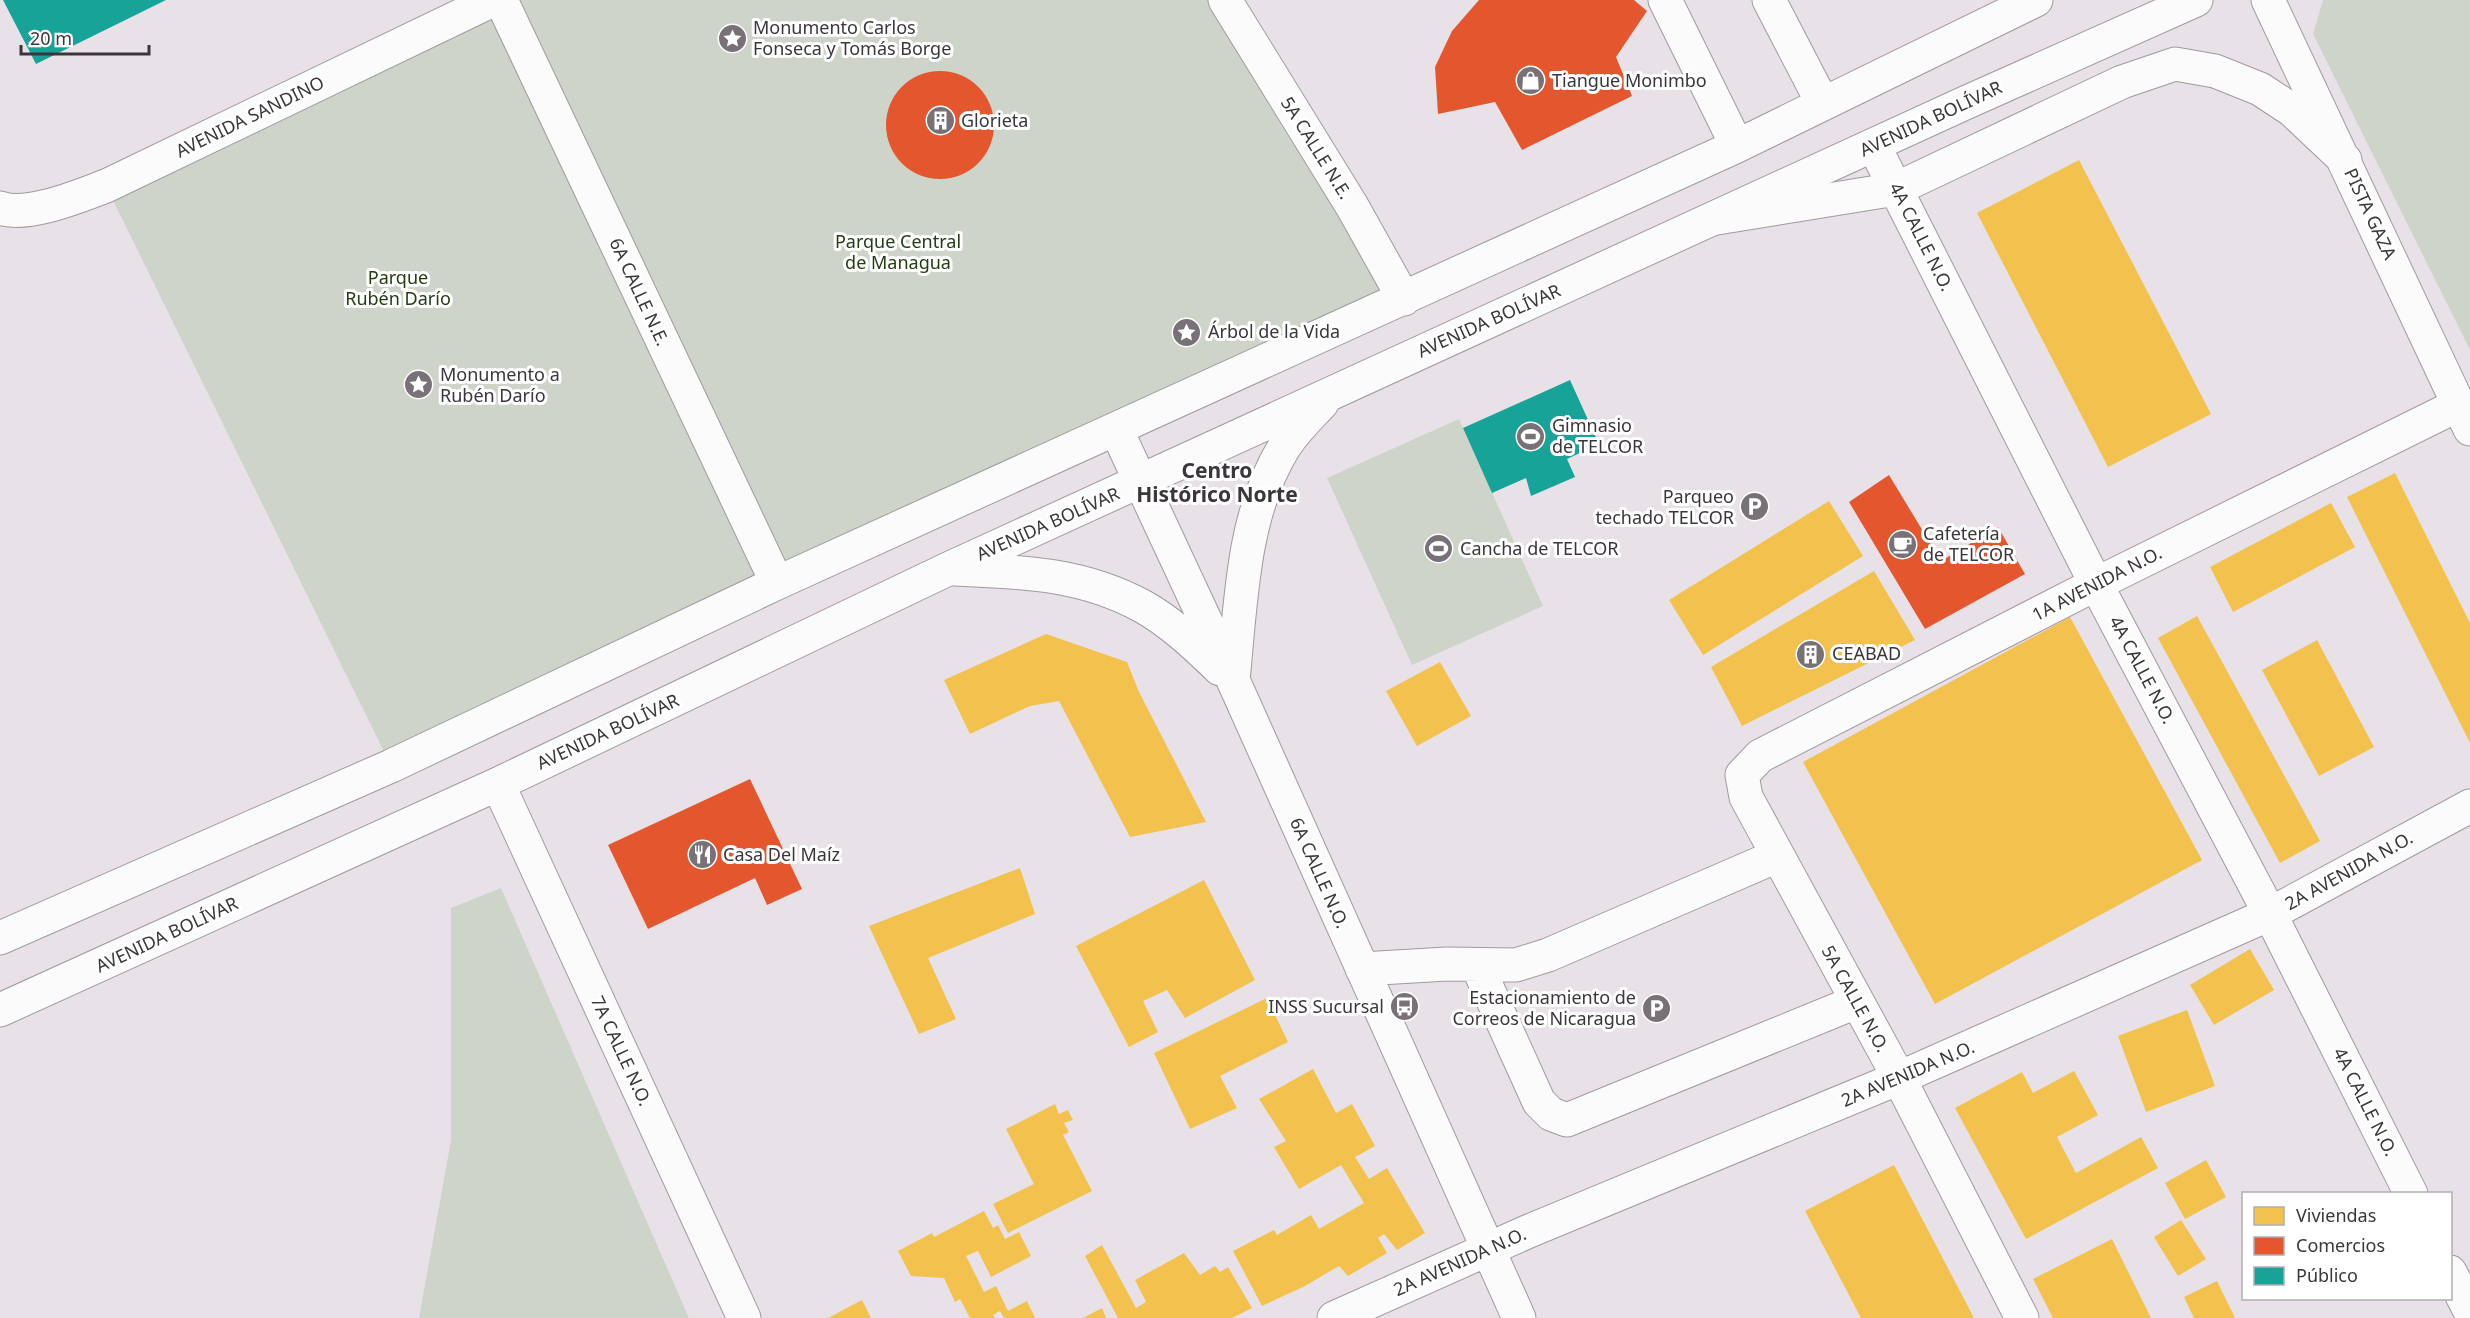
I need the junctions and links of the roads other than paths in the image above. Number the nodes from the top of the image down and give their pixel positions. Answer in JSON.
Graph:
{"nodes":[{"id":1,"x":493,"y":0,"type":"edge"},
{"id":2,"x":501,"y":0,"type":"edge"},
{"id":3,"x":1225,"y":0,"type":"edge"},
{"id":4,"x":1665,"y":0,"type":"edge"},
{"id":5,"x":1769,"y":0,"type":"edge"},
{"id":6,"x":2036,"y":0,"type":"edge"},
{"id":7,"x":2196,"y":0,"type":"edge"},
{"id":8,"x":2268,"y":0,"type":"edge"},
{"id":9,"x":1823,"y":104,"type":"junction"},
{"id":10,"x":1737,"y":146,"type":"junction"},
{"id":11,"x":1874,"y":146,"type":"junction"},
{"id":12,"x":2345,"y":160,"type":"junction"},
{"id":13,"x":1896,"y":189,"type":"junction"},
{"id":14,"x":0,"y":208,"type":"edge"},
{"id":15,"x":1717,"y":218,"type":"junction"},
{"id":16,"x":1404,"y":299,"type":"junction"},
{"id":17,"x":1331,"y":393,"type":"junction"},
{"id":18,"x":2464,"y":417,"type":"edge"},
{"id":19,"x":1116,"y":429,"type":"junction"},
{"id":20,"x":1140,"y":482,"type":"junction"},
{"id":21,"x":948,"y":569,"type":"junction"},
{"id":22,"x":777,"y":583,"type":"junction"},
{"id":23,"x":2096,"y":584,"type":"junction"},
{"id":24,"x":1233,"y":680,"type":"junction"},
{"id":25,"x":1742,"y":775,"type":"joint"},
{"id":26,"x":498,"y":784,"type":"junction"},
{"id":27,"x":2470,"y":806,"type":"edge"},
{"id":28,"x":1777,"y":856,"type":"junction"},
{"id":29,"x":2270,"y":914,"type":"junction"},
{"id":30,"x":0,"y":938,"type":"edge"},
{"id":31,"x":1477,"y":965,"type":"junction"},
{"id":32,"x":1362,"y":969,"type":"junction"},
{"id":33,"x":1856,"y":1002,"type":"junction"},
{"id":34,"x":0,"y":1010,"type":"edge"},
{"id":35,"x":1899,"y":1078,"type":"junction"},
{"id":36,"x":2410,"y":1192,"type":"edge"},
{"id":37,"x":1487,"y":1248,"type":"junction"},
{"id":38,"x":2452,"y":1274,"type":"edge"},
{"id":39,"x":2470,"y":1311,"type":"edge"},
{"id":40,"x":744,"y":1318,"type":"edge"},
{"id":41,"x":1334,"y":1318,"type":"edge"},
{"id":42,"x":1519,"y":1318,"type":"edge"},
{"id":43,"x":2022,"y":1318,"type":"edge"}],
"edges":[{"from":1,"to":14,"type":"street","name":"AVENIDA SANDINO"},
{"from":2,"to":22,"type":"street","name":"6A CALLE N.E."},
{"from":3,"to":16,"type":"street","name":"5A CALLE N.E."},
{"from":4,"to":10,"type":"street"},
{"from":5,"to":9,"type":"street"},
{"from":6,"to":9,"type":"street"},
{"from":7,"to":11,"type":"street","name":"AVENIDA BOLÍVAR"},
{"from":8,"to":12,"type":"street","name":"PISTA GAZA"},
{"from":9,"to":10,"type":"street"},
{"from":10,"to":16,"type":"street"},
{"from":11,"to":13,"type":"street","name":"4A CALLE N.O."},
{"from":11,"to":15,"type":"street","name":"AVENIDA BOLÍVAR"},
{"from":12,"to":13,"type":"street"},
{"from":12,"to":18,"type":"street","name":"PISTA GAZA"},
{"from":13,"to":15,"type":"street"},
{"from":13,"to":23,"type":"street","name":"4A CALLE N.O."},
{"from":15,"to":17,"type":"street","name":"AVENIDA BOLÍVAR"},
{"from":16,"to":19,"type":"street"},
{"from":17,"to":20,"type":"street","name":"AVENIDA BOLÍVAR"},
{"from":17,"to":24,"type":"street"},
{"from":18,"to":23,"type":"street","name":"1A AVENIDA N.O."},
{"from":19,"to":20,"type":"street","name":"6A CALLE N.O."},
{"from":19,"to":22,"type":"street"},
{"from":20,"to":21,"type":"street","name":"AVENIDA BOLÍVAR"},
{"from":20,"to":24,"type":"street","name":"6A CALLE N.O."},
{"from":21,"to":24,"type":"street"},
{"from":21,"to":26,"type":"street","name":"AVENIDA BOLÍVAR"},
{"from":22,"to":30,"type":"street"},
{"from":23,"to":25,"type":"street","name":"1A AVENIDA N.O."},
{"from":23,"to":29,"type":"street","name":"4A CALLE N.O."},
{"from":24,"to":32,"type":"street","name":"6A CALLE N.O."},
{"from":25,"to":28,"type":"street","name":"5A CALLE N.O."},
{"from":26,"to":34,"type":"street","name":"AVENIDA BOLÍVAR"},
{"from":26,"to":40,"type":"street","name":"7A CALLE N.O."},
{"from":27,"to":29,"type":"street","name":"2A AVENIDA N.O."},
{"from":28,"to":31,"type":"street"},
{"from":28,"to":33,"type":"street","name":"5A CALLE N.O."},
{"from":29,"to":35,"type":"street","name":"2A AVENIDA N.O."},
{"from":29,"to":36,"type":"street","name":"4A CALLE N.O."},
{"from":31,"to":32,"type":"street"},
{"from":31,"to":33,"type":"street"},
{"from":32,"to":37,"type":"street","name":"6A CALLE N.O."},
{"from":33,"to":35,"type":"street","name":"5A CALLE N.O."},
{"from":35,"to":37,"type":"street","name":"2A AVENIDA N.O."},
{"from":35,"to":43,"type":"street","name":"5A CALLE N.O."},
{"from":37,"to":41,"type":"street","name":"2A AVENIDA N.O."},
{"from":37,"to":42,"type":"street","name":"6A CALLE N.O."},
{"from":38,"to":39,"type":"street"}]}
